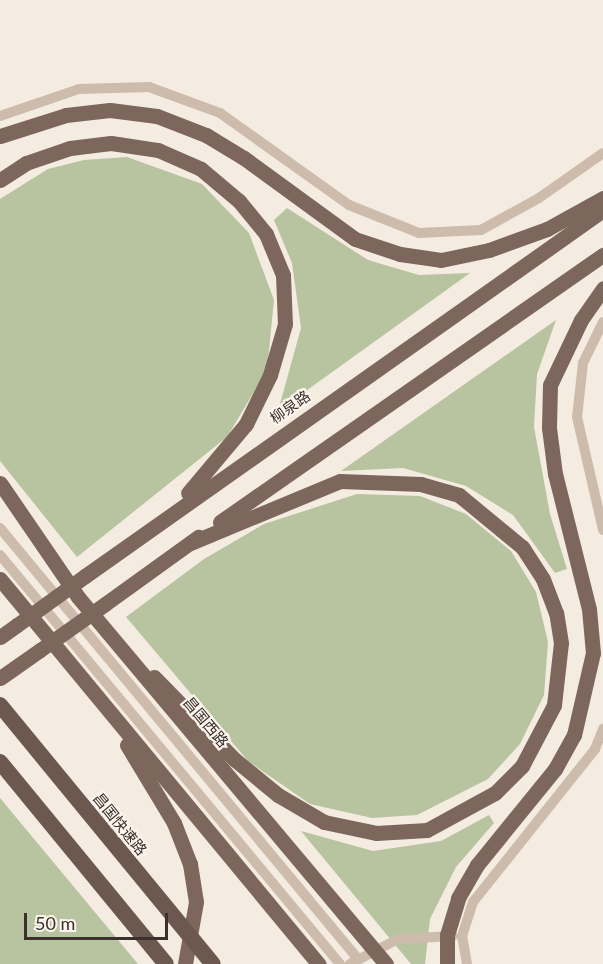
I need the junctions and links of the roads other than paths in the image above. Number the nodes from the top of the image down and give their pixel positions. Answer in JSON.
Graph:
{"nodes":[{"id":1,"x":0,"y":116,"type":"edge"},
{"id":2,"x":0,"y":136,"type":"edge"},
{"id":3,"x":603,"y":153,"type":"edge"},
{"id":4,"x":0,"y":180,"type":"edge"},
{"id":5,"x":603,"y":198,"type":"edge"},
{"id":6,"x":603,"y":210,"type":"edge"},
{"id":7,"x":603,"y":255,"type":"edge"},
{"id":8,"x":603,"y":288,"type":"edge"},
{"id":9,"x":603,"y":321,"type":"edge"},
{"id":10,"x":0,"y":483,"type":"edge"},
{"id":11,"x":0,"y":503,"type":"edge"},
{"id":12,"x":170,"y":513,"type":"junction"},
{"id":13,"x":0,"y":528,"type":"edge"},
{"id":14,"x":603,"y":530,"type":"edge"},
{"id":15,"x":190,"y":543,"type":"junction"},
{"id":16,"x":0,"y":555,"type":"edge"},
{"id":17,"x":0,"y":579,"type":"edge"},
{"id":18,"x":0,"y":585,"type":"edge"},
{"id":19,"x":78,"y":597,"type":"junction"},
{"id":20,"x":38,"y":625,"type":"junction"},
{"id":21,"x":0,"y":637,"type":"edge"},
{"id":22,"x":0,"y":678,"type":"edge"},
{"id":23,"x":0,"y":705,"type":"edge"},
{"id":24,"x":603,"y":729,"type":"edge"},
{"id":25,"x":0,"y":762,"type":"edge"},
{"id":26,"x":462,"y":936,"type":"junction"},
{"id":27,"x":354,"y":962,"type":"edge"},
{"id":28,"x":166,"y":964,"type":"edge"},
{"id":29,"x":185,"y":964,"type":"edge"},
{"id":30,"x":213,"y":964,"type":"edge"},
{"id":31,"x":319,"y":964,"type":"edge"},
{"id":32,"x":340,"y":964,"type":"edge"},
{"id":33,"x":386,"y":964,"type":"edge"},
{"id":34,"x":447,"y":964,"type":"edge"},
{"id":35,"x":467,"y":964,"type":"edge"}],
"edges":[{"from":1,"to":3,"type":"lane"},
{"from":2,"to":5,"type":"main road"},
{"from":4,"to":12,"type":"main road"},
{"from":6,"to":12,"type":"main road","name":"柳泉路"},
{"from":7,"to":15,"type":"main road"},
{"from":8,"to":34,"type":"main road","bridge":true},
{"from":9,"to":14,"type":"lane"},
{"from":10,"to":19,"type":"main road"},
{"from":11,"to":19,"type":"main road","name":"昌国西路"},
{"from":12,"to":21,"type":"main road","name":"柳泉路","bridge":true},
{"from":13,"to":27,"type":"lane"},
{"from":15,"to":19,"type":"main road","bridge":true},
{"from":15,"to":22,"type":"main road","bridge":true},
{"from":16,"to":32,"type":"lane"},
{"from":17,"to":20,"type":"main road"},
{"from":18,"to":20,"type":"main road"},
{"from":19,"to":33,"type":"main road","name":"昌国西路","bridge":true},
{"from":20,"to":29,"type":"main road","bridge":true},
{"from":20,"to":31,"type":"main road"},
{"from":23,"to":30,"type":"highway","name":"昌国快速路","bridge":true},
{"from":24,"to":26,"type":"lane"},
{"from":25,"to":28,"type":"highway"},
{"from":26,"to":27,"type":"lane"},
{"from":26,"to":35,"type":"lane"}]}
